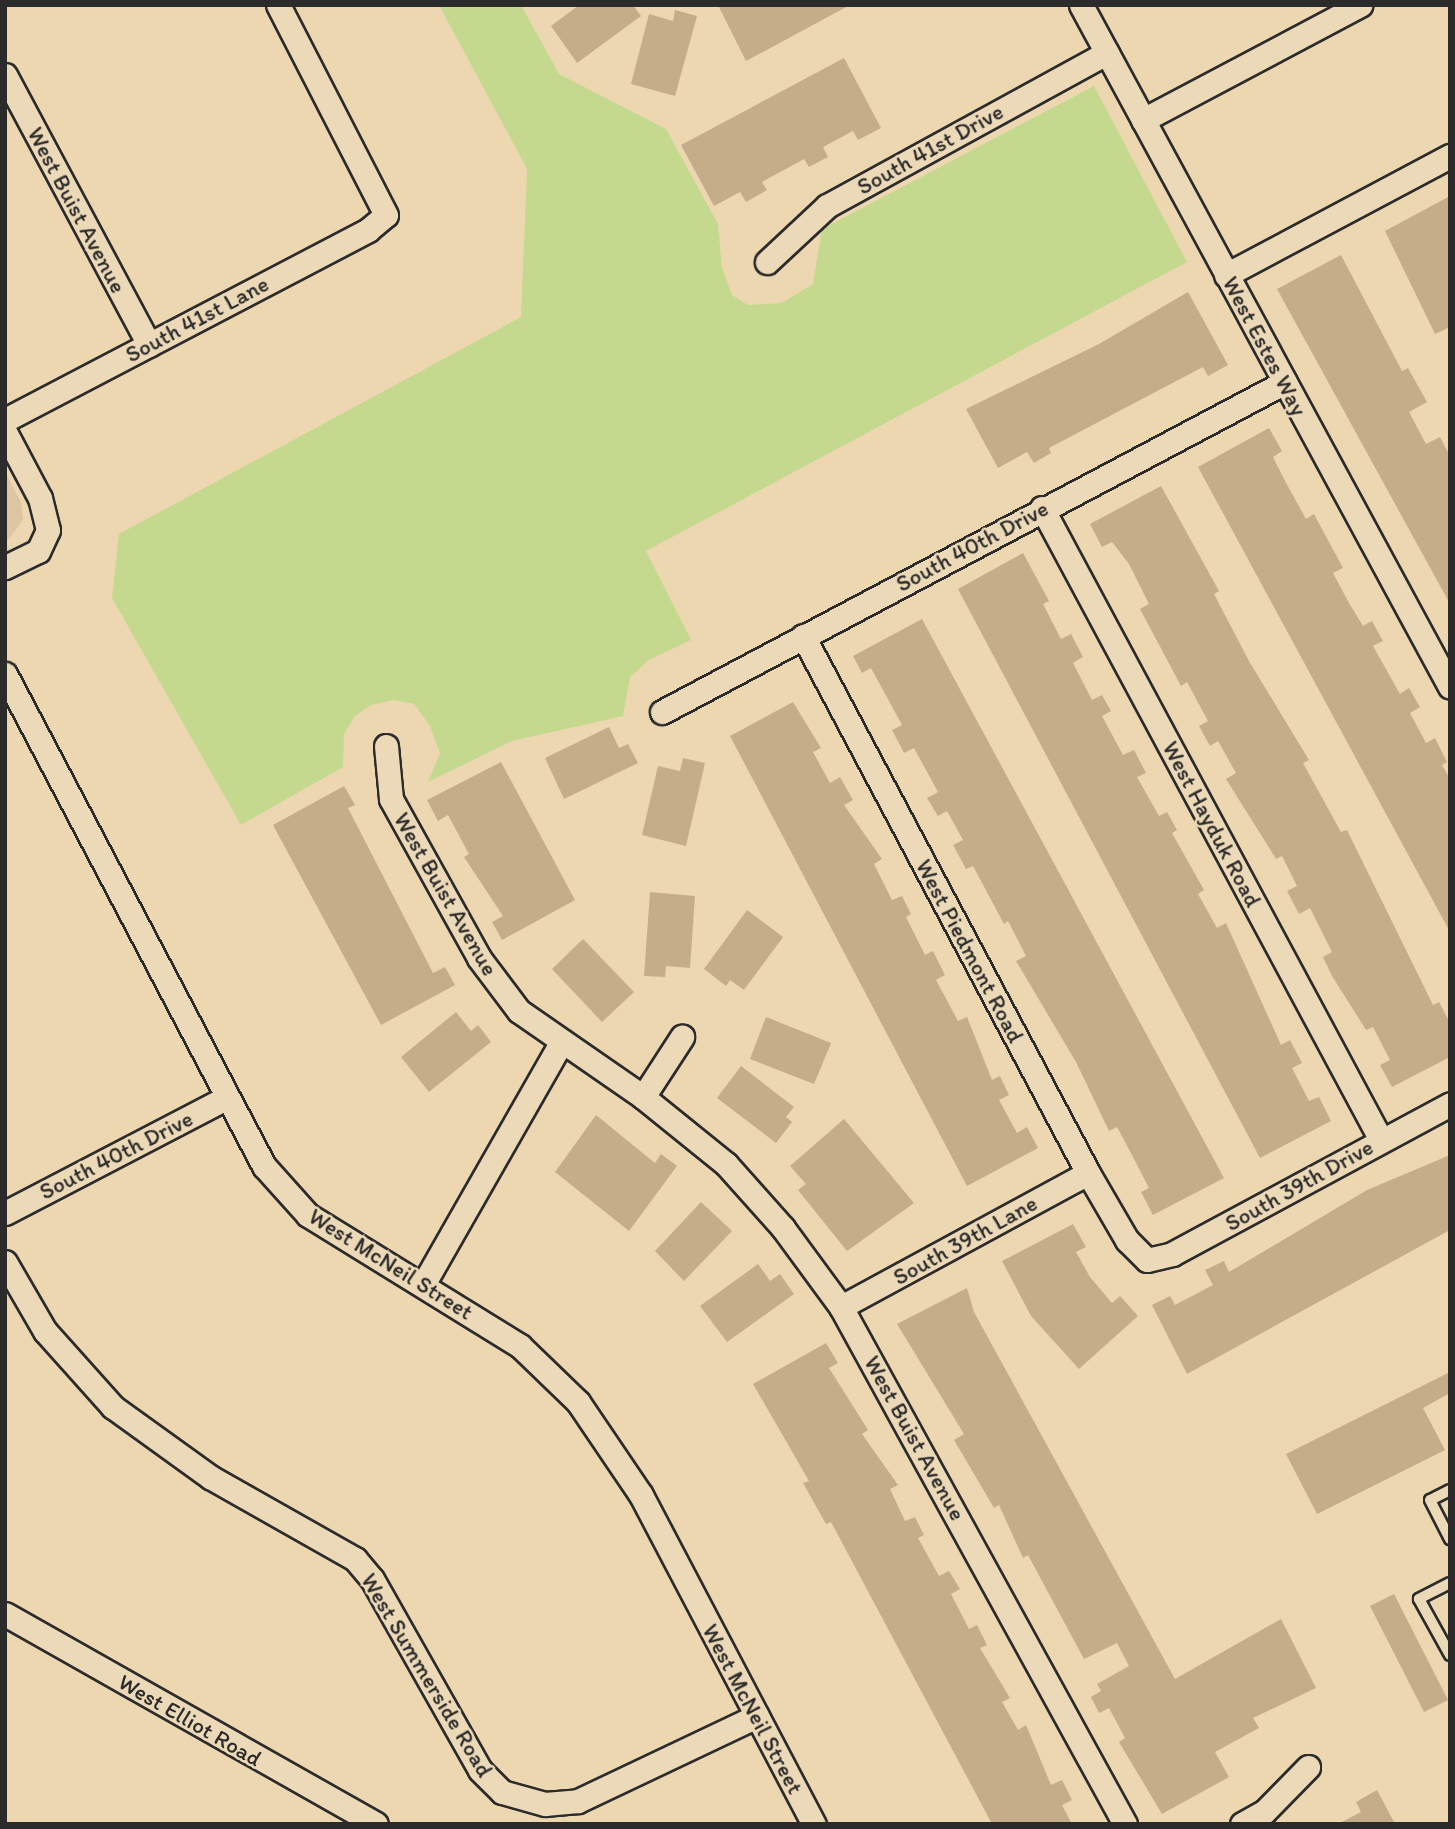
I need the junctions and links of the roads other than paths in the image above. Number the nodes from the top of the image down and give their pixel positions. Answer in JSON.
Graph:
{"nodes":[{"id":1,"x":278,"y":5,"type":"edge"},
{"id":2,"x":1081,"y":5,"type":"edge"},
{"id":3,"x":1360,"y":5,"type":"edge"},
{"id":4,"x":1107,"y":53,"type":"junction"},
{"id":5,"x":5,"y":75,"type":"edge"},
{"id":6,"x":1143,"y":120,"type":"junction"},
{"id":7,"x":1450,"y":156,"type":"edge"},
{"id":8,"x":767,"y":262,"type":"dead end"},
{"id":9,"x":1226,"y":275,"type":"junction"},
{"id":10,"x":149,"y":345,"type":"junction"},
{"id":11,"x":1284,"y":382,"type":"junction"},
{"id":12,"x":5,"y":420,"type":"edge"},
{"id":13,"x":5,"y":432,"type":"edge"},
{"id":14,"x":1042,"y":508,"type":"junction"},
{"id":15,"x":5,"y":568,"type":"edge"},
{"id":16,"x":803,"y":636,"type":"junction"},
{"id":17,"x":5,"y":674,"type":"edge"},
{"id":18,"x":1450,"y":687,"type":"edge"},
{"id":19,"x":662,"y":712,"type":"dead end"},
{"id":20,"x":386,"y":746,"type":"dead end"},
{"id":21,"x":682,"y":1037,"type":"dead end"},
{"id":22,"x":561,"y":1043,"type":"junction"},
{"id":23,"x":643,"y":1097,"type":"junction"},
{"id":24,"x":226,"y":1098,"type":"junction"},
{"id":25,"x":1450,"y":1104,"type":"edge"},
{"id":26,"x":1381,"y":1140,"type":"junction"},
{"id":27,"x":1088,"y":1173,"type":"junction"},
{"id":28,"x":5,"y":1213,"type":"edge"},
{"id":29,"x":1147,"y":1260,"type":"joint"},
{"id":30,"x":5,"y":1262,"type":"edge"},
{"id":31,"x":424,"y":1283,"type":"junction"},
{"id":32,"x":841,"y":1307,"type":"junction"},
{"id":33,"x":1450,"y":1490,"type":"edge"},
{"id":34,"x":1450,"y":1539,"type":"edge"},
{"id":35,"x":1450,"y":1583,"type":"edge"},
{"id":36,"x":5,"y":1614,"type":"edge"},
{"id":37,"x":1450,"y":1655,"type":"edge"},
{"id":38,"x":757,"y":1716,"type":"junction"},
{"id":39,"x":1308,"y":1767,"type":"dead end"},
{"id":40,"x":376,"y":1824,"type":"edge"},
{"id":41,"x":814,"y":1824,"type":"edge"},
{"id":42,"x":1125,"y":1824,"type":"edge"},
{"id":43,"x":1242,"y":1824,"type":"edge"}],
"edges":[{"from":1,"to":10,"type":"street","name":"South 41st Lane"},
{"from":2,"to":4,"type":"street","name":"West Estes Way"},
{"from":3,"to":6,"type":"street"},
{"from":4,"to":6,"type":"street","name":"West Estes Way"},
{"from":4,"to":8,"type":"street","name":"South 41st Drive"},
{"from":5,"to":10,"type":"street","name":"West Buist Avenue"},
{"from":6,"to":9,"type":"street","name":"West Estes Way"},
{"from":7,"to":9,"type":"street"},
{"from":9,"to":11,"type":"street","name":"West Estes Way"},
{"from":10,"to":12,"type":"street","name":"South 41st Lane"},
{"from":11,"to":14,"type":"street","name":"South 40th Drive"},
{"from":11,"to":18,"type":"street","name":"West Estes Way"},
{"from":13,"to":15,"type":"street"},
{"from":14,"to":16,"type":"street","name":"South 40th Drive"},
{"from":14,"to":26,"type":"street","name":"West Hayduk Road"},
{"from":16,"to":19,"type":"street","name":"South 40th Drive"},
{"from":16,"to":27,"type":"street","name":"West Piedmont Road"},
{"from":17,"to":24,"type":"street","name":"West McNeil Street"},
{"from":20,"to":22,"type":"street","name":"West Buist Avenue"},
{"from":21,"to":23,"type":"street"},
{"from":22,"to":23,"type":"street","name":"West Buist Avenue"},
{"from":22,"to":31,"type":"street"},
{"from":23,"to":32,"type":"street","name":"West Buist Avenue"},
{"from":24,"to":28,"type":"street","name":"South 40th Drive"},
{"from":24,"to":31,"type":"street","name":"West McNeil Street"},
{"from":25,"to":26,"type":"street","name":"South 39th Drive"},
{"from":26,"to":29,"type":"street","name":"South 39th Drive"},
{"from":27,"to":29,"type":"street","name":"West Piedmont Road"},
{"from":27,"to":32,"type":"street","name":"South 39th Lane"},
{"from":30,"to":38,"type":"street","name":"West Summerside Road"},
{"from":31,"to":38,"type":"street","name":"West McNeil Street"},
{"from":32,"to":42,"type":"street","name":"West Buist Avenue"},
{"from":33,"to":34,"type":"lane"},
{"from":35,"to":37,"type":"lane"},
{"from":36,"to":40,"type":"street","name":"West Elliot Road"},
{"from":38,"to":41,"type":"street","name":"West McNeil Street"},
{"from":39,"to":43,"type":"street"}]}
